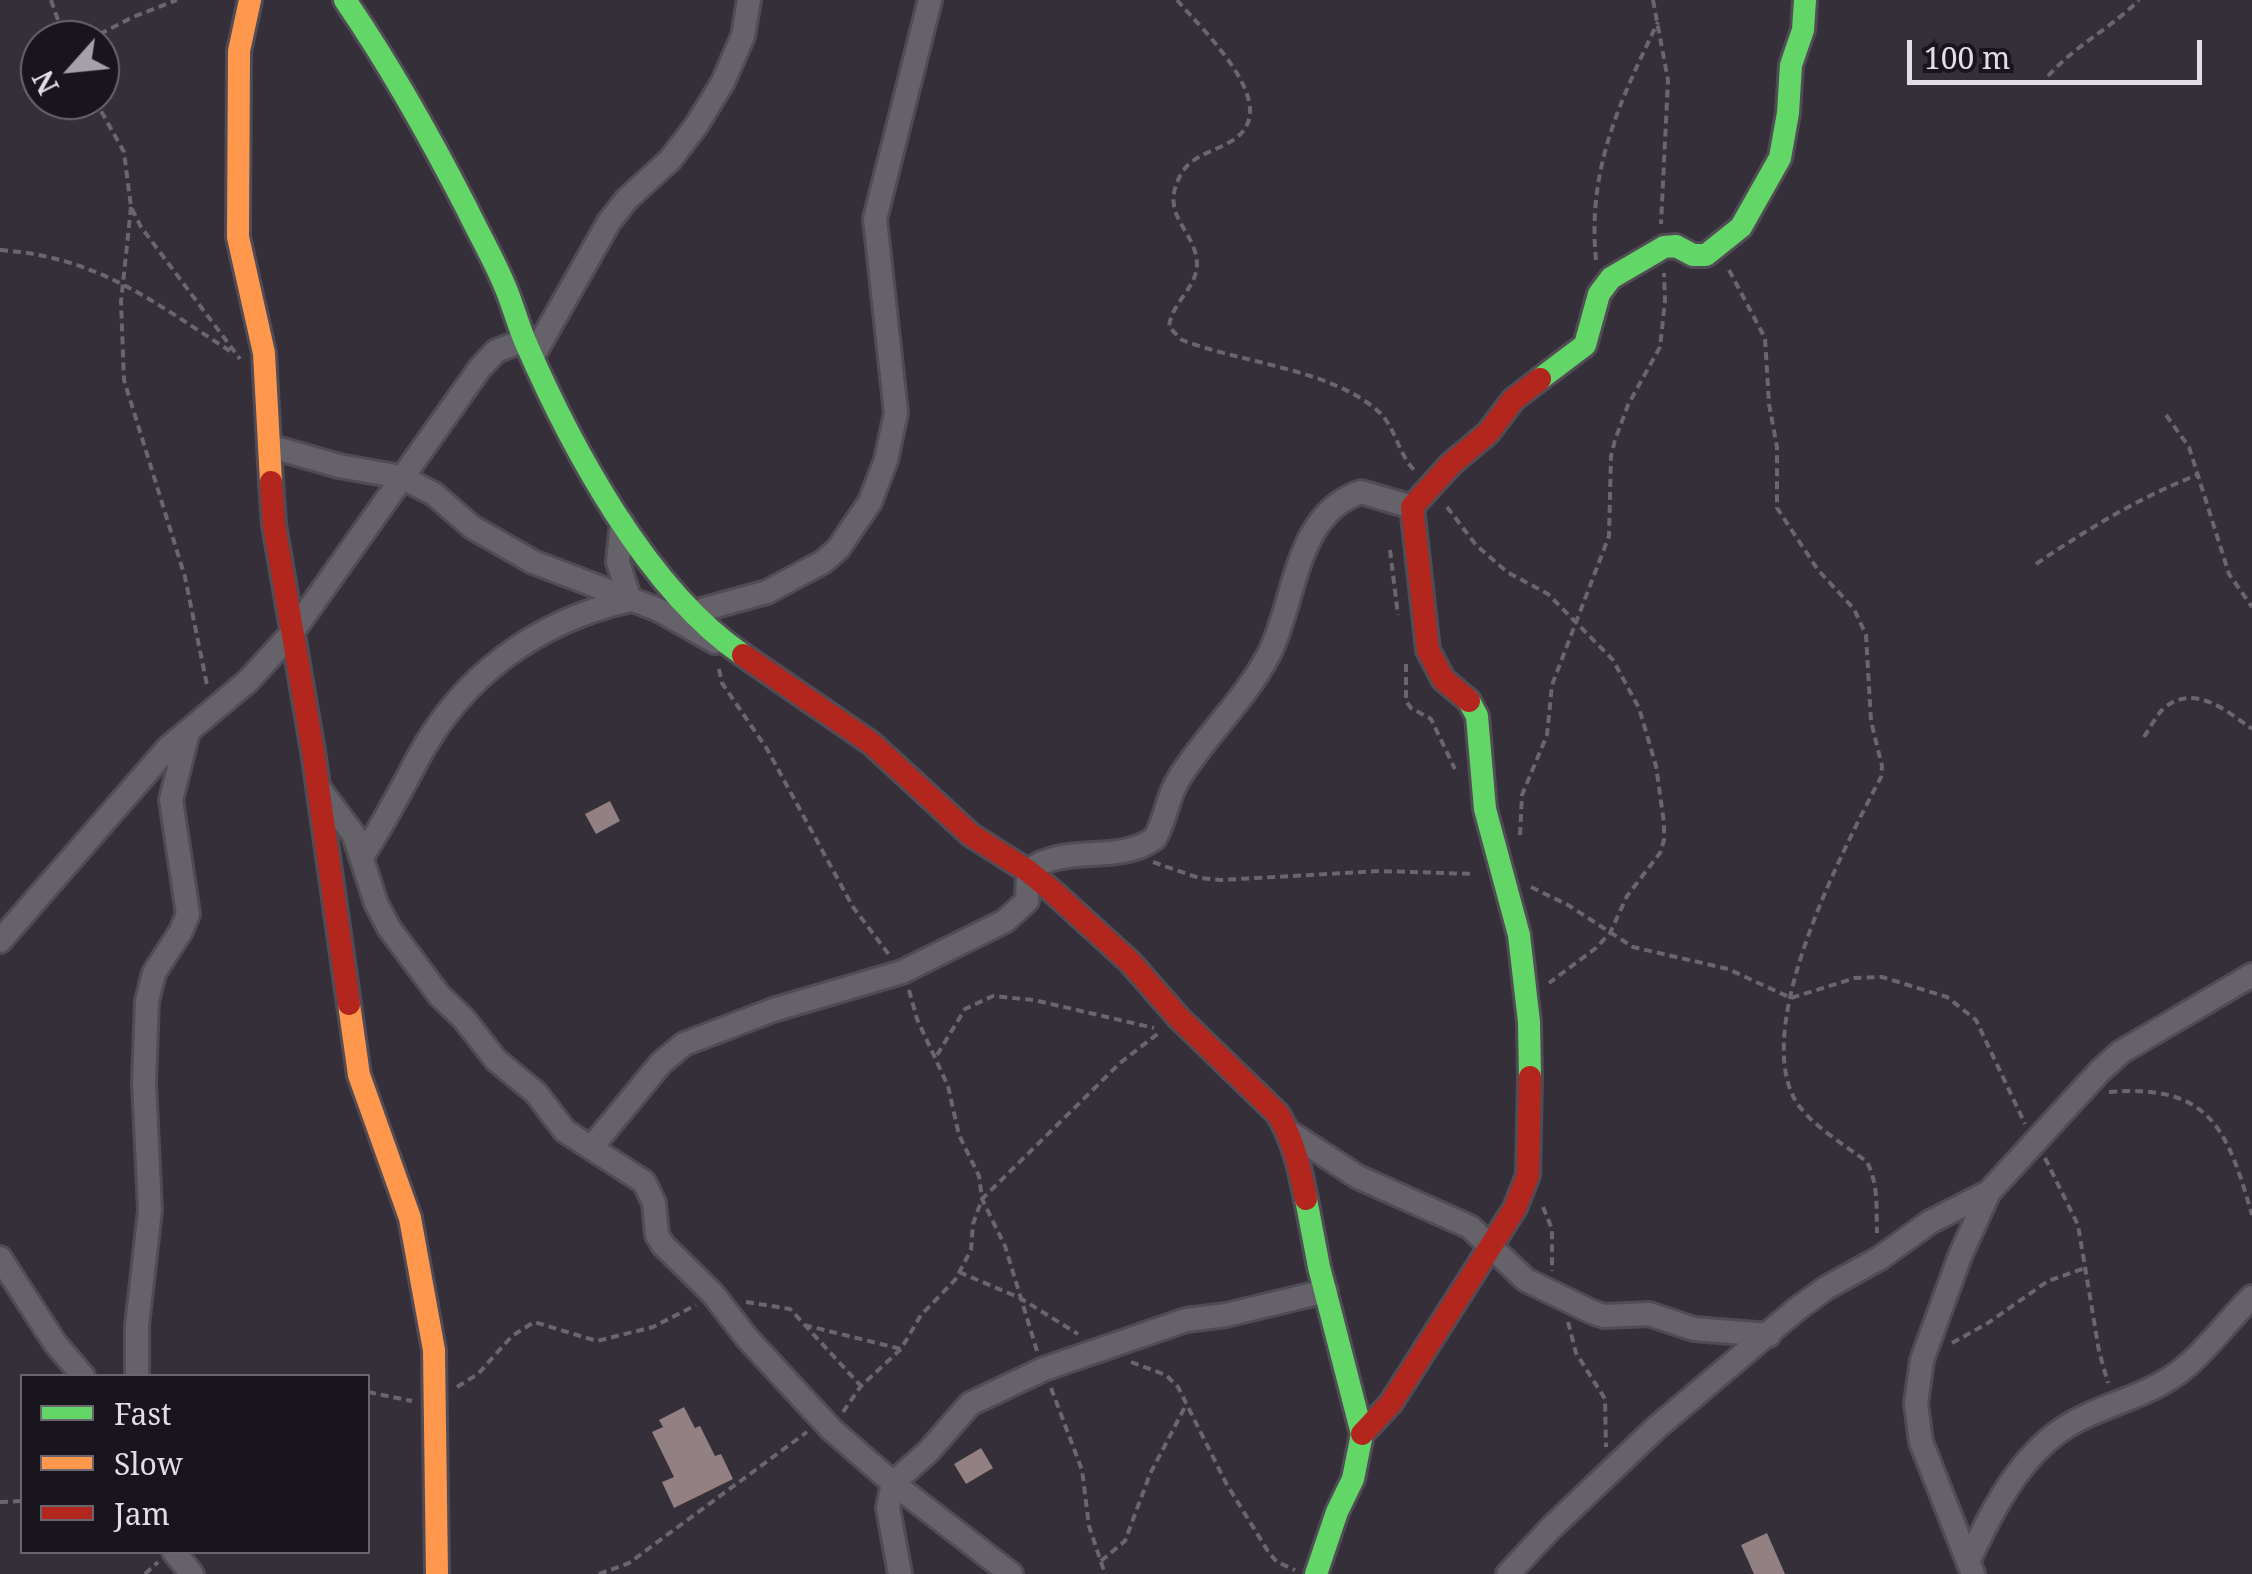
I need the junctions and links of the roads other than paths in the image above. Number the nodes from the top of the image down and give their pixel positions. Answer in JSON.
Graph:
{"nodes":[{"id":1,"x":250,"y":0,"type":"edge"},
{"id":2,"x":345,"y":0,"type":"edge"},
{"id":3,"x":749,"y":0,"type":"edge"},
{"id":4,"x":930,"y":0,"type":"edge"},
{"id":5,"x":1804,"y":0,"type":"edge"},
{"id":6,"x":529,"y":348,"type":"junction"},
{"id":7,"x":269,"y":446,"type":"junction"},
{"id":8,"x":402,"y":476,"type":"junction"},
{"id":9,"x":1412,"y":507,"type":"junction"},
{"id":10,"x":622,"y":522,"type":"junction"},
{"id":11,"x":630,"y":600,"type":"junction"},
{"id":12,"x":694,"y":612,"type":"junction"},
{"id":13,"x":292,"y":633,"type":"junction"},
{"id":14,"x":724,"y":645,"type":"junction"},
{"id":15,"x":188,"y":732,"type":"junction"},
{"id":16,"x":318,"y":788,"type":"junction"},
{"id":17,"x":363,"y":855,"type":"junction"},
{"id":18,"x":1028,"y":871,"type":"junction"},
{"id":19,"x":0,"y":941,"type":"edge"},
{"id":20,"x":2252,"y":976,"type":"edge"},
{"id":21,"x":1288,"y":1132,"type":"junction"},
{"id":22,"x":591,"y":1148,"type":"junction"},
{"id":23,"x":1990,"y":1192,"type":"junction"},
{"id":24,"x":1491,"y":1245,"type":"junction"},
{"id":25,"x":0,"y":1258,"type":"edge"},
{"id":26,"x":1326,"y":1291,"type":"junction"},
{"id":27,"x":2252,"y":1297,"type":"edge"},
{"id":28,"x":1769,"y":1335,"type":"junction"},
{"id":29,"x":81,"y":1374,"type":"edge"},
{"id":30,"x":137,"y":1374,"type":"edge"},
{"id":31,"x":1362,"y":1434,"type":"junction"},
{"id":32,"x":893,"y":1483,"type":"junction"},
{"id":33,"x":176,"y":1554,"type":"edge"},
{"id":34,"x":1970,"y":1568,"type":"edge"},
{"id":35,"x":192,"y":1574,"type":"edge"},
{"id":36,"x":437,"y":1574,"type":"edge"},
{"id":37,"x":900,"y":1574,"type":"edge"},
{"id":38,"x":1011,"y":1574,"type":"edge"},
{"id":39,"x":1316,"y":1574,"type":"edge"},
{"id":40,"x":1508,"y":1574,"type":"edge"}],
"edges":[{"from":1,"to":7,"type":"street"},
{"from":2,"to":6,"type":"street"},
{"from":3,"to":6,"type":"street"},
{"from":4,"to":12,"type":"street"},
{"from":5,"to":9,"type":"street"},
{"from":6,"to":8,"type":"street"},
{"from":6,"to":10,"type":"street"},
{"from":7,"to":8,"type":"street"},
{"from":7,"to":13,"type":"street"},
{"from":8,"to":11,"type":"street"},
{"from":8,"to":13,"type":"street"},
{"from":9,"to":18,"type":"street"},
{"from":9,"to":24,"type":"street"},
{"from":10,"to":11,"type":"street"},
{"from":10,"to":12,"type":"street"},
{"from":11,"to":14,"type":"street"},
{"from":11,"to":17,"type":"street"},
{"from":12,"to":14,"type":"street"},
{"from":13,"to":15,"type":"street"},
{"from":13,"to":16,"type":"street"},
{"from":14,"to":18,"type":"street"},
{"from":15,"to":19,"type":"street"},
{"from":15,"to":30,"type":"street"},
{"from":16,"to":17,"type":"street"},
{"from":16,"to":36,"type":"street"},
{"from":17,"to":22,"type":"street"},
{"from":18,"to":21,"type":"street"},
{"from":18,"to":22,"type":"street"},
{"from":20,"to":23,"type":"street"},
{"from":21,"to":24,"type":"street"},
{"from":21,"to":26,"type":"street"},
{"from":22,"to":32,"type":"street"},
{"from":23,"to":28,"type":"street"},
{"from":23,"to":34,"type":"street"},
{"from":24,"to":28,"type":"street"},
{"from":24,"to":31,"type":"street"},
{"from":25,"to":29,"type":"street"},
{"from":26,"to":31,"type":"street"},
{"from":26,"to":32,"type":"street"},
{"from":27,"to":34,"type":"street"},
{"from":28,"to":40,"type":"street"},
{"from":31,"to":39,"type":"street"},
{"from":32,"to":37,"type":"street"},
{"from":32,"to":38,"type":"street"},
{"from":33,"to":35,"type":"street"}]}
